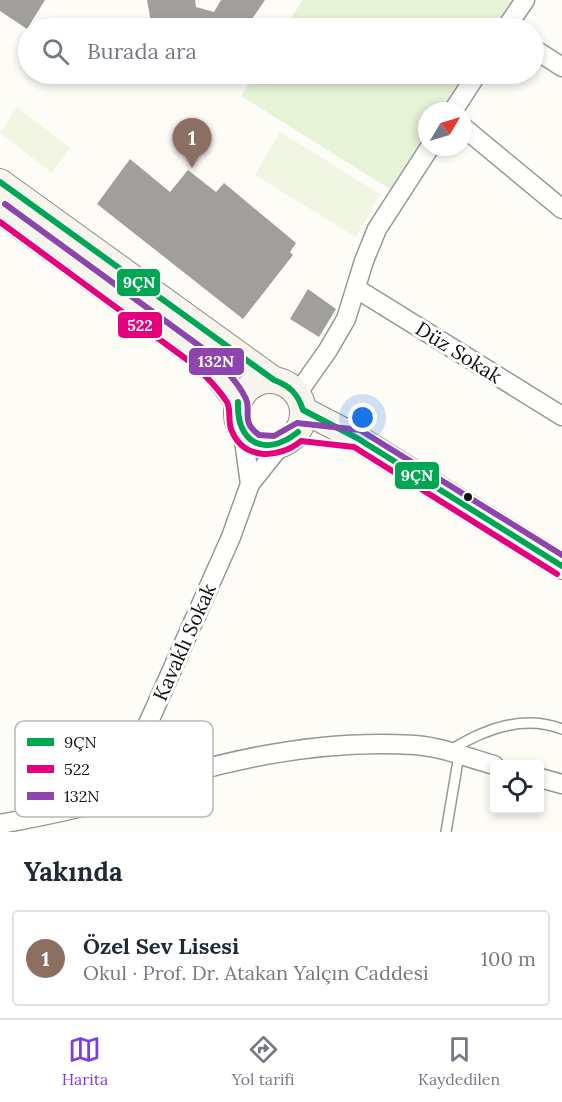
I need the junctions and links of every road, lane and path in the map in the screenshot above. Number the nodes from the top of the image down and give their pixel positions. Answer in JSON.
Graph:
{"nodes":[{"id":1,"x":525,"y":0,"type":"edge"},
{"id":2,"x":513,"y":18,"type":"edge"},
{"id":3,"x":544,"y":55,"type":"edge"},
{"id":4,"x":562,"y":67,"type":"edge"},
{"id":5,"x":471,"y":84,"type":"edge"},
{"id":6,"x":459,"y":102,"type":"edge"},
{"id":7,"x":472,"y":134,"type":"edge"},
{"id":8,"x":424,"y":156,"type":"edge"},
{"id":9,"x":0,"y":182,"type":"edge"},
{"id":10,"x":562,"y":209,"type":"edge"},
{"id":11,"x":0,"y":211,"type":"edge"},
{"id":12,"x":357,"y":289,"type":"junction"},
{"id":13,"x":274,"y":380,"type":"junction"},
{"id":14,"x":238,"y":402,"type":"junction"},
{"id":15,"x":562,"y":416,"type":"edge"},
{"id":16,"x":295,"y":420,"type":"junction"},
{"id":17,"x":243,"y":433,"type":"junction"},
{"id":18,"x":250,"y":484,"type":"junction"},
{"id":19,"x":562,"y":566,"type":"edge"},
{"id":20,"x":149,"y":721,"type":"edge"},
{"id":21,"x":562,"y":729,"type":"edge"},
{"id":22,"x":454,"y":753,"type":"junction"},
{"id":23,"x":490,"y":764,"type":"edge"},
{"id":24,"x":213,"y":768,"type":"edge"},
{"id":25,"x":544,"y":779,"type":"edge"},
{"id":26,"x":562,"y":784,"type":"edge"},
{"id":27,"x":38,"y":817,"type":"edge"},
{"id":28,"x":0,"y":824,"type":"edge"},
{"id":29,"x":446,"y":832,"type":"edge"}],
"edges":[{"from":1,"to":2,"type":"street"},
{"from":3,"to":4,"type":"street"},
{"from":5,"to":6,"type":"street"},
{"from":7,"to":10,"type":"street"},
{"from":8,"to":12,"type":"street"},
{"from":9,"to":13,"type":"main road"},
{"from":11,"to":14,"type":"main road"},
{"from":12,"to":15,"type":"street","name":"Düz Sokak"},
{"from":12,"to":16,"type":"street"},
{"from":13,"to":14,"type":"main road"},
{"from":13,"to":16,"type":"main road"},
{"from":14,"to":17,"type":"main road"},
{"from":16,"to":17,"type":"main road"},
{"from":16,"to":18,"type":"street"},
{"from":16,"to":19,"type":"main road"},
{"from":17,"to":18,"type":"street"},
{"from":18,"to":20,"type":"street","name":"Kavaklı Sokak"},
{"from":21,"to":22,"type":"lane"},
{"from":22,"to":23,"type":"street"},
{"from":22,"to":24,"type":"street"},
{"from":22,"to":29,"type":"lane"},
{"from":25,"to":26,"type":"street"},
{"from":27,"to":28,"type":"street"}]}
